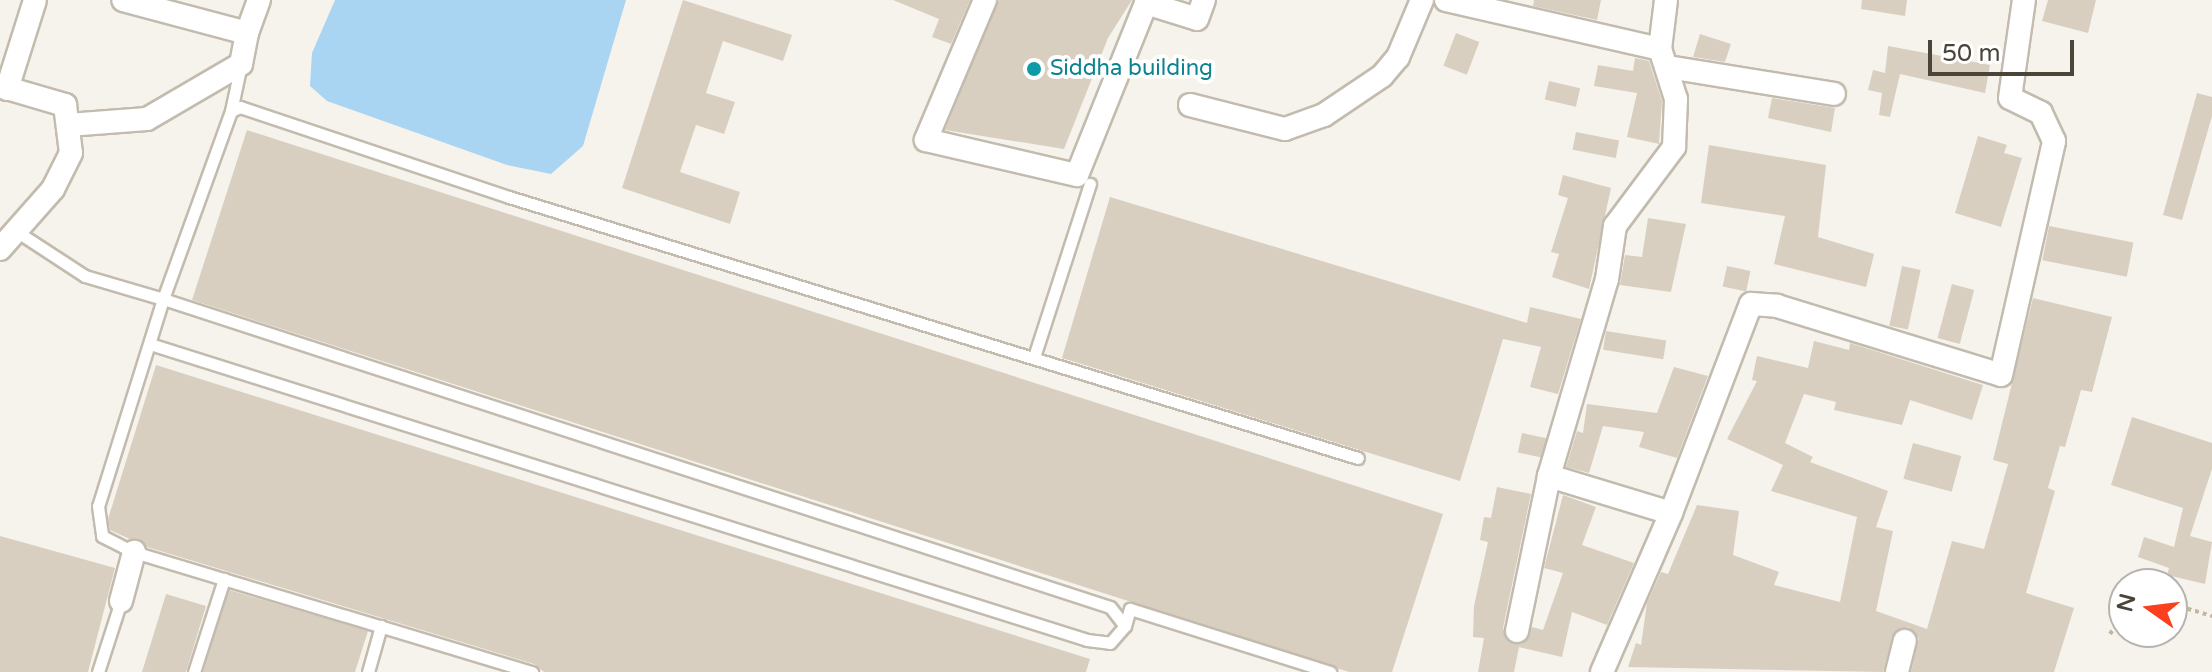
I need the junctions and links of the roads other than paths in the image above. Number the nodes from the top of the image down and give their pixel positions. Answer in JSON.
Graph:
{"nodes":[{"id":1,"x":35,"y":0,"type":"edge"},
{"id":2,"x":123,"y":0,"type":"edge"},
{"id":3,"x":259,"y":0,"type":"edge"},
{"id":4,"x":985,"y":0,"type":"edge"},
{"id":5,"x":1204,"y":0,"type":"edge"},
{"id":6,"x":1422,"y":0,"type":"edge"},
{"id":7,"x":1446,"y":0,"type":"edge"},
{"id":8,"x":1666,"y":0,"type":"edge"},
{"id":9,"x":2024,"y":0,"type":"edge"},
{"id":10,"x":247,"y":33,"type":"junction"},
{"id":11,"x":1664,"y":58,"type":"junction"},
{"id":12,"x":241,"y":64,"type":"junction"},
{"id":13,"x":4,"y":87,"type":"edge"},
{"id":14,"x":1834,"y":94,"type":"dead end"},
{"id":15,"x":1190,"y":105,"type":"dead end"},
{"id":16,"x":231,"y":111,"type":"junction"},
{"id":17,"x":68,"y":125,"type":"junction"},
{"id":18,"x":1090,"y":184,"type":"dead end"},
{"id":19,"x":8,"y":226,"type":"edge"},
{"id":20,"x":0,"y":249,"type":"edge"},
{"id":21,"x":163,"y":299,"type":"junction"},
{"id":22,"x":150,"y":344,"type":"junction"},
{"id":23,"x":1034,"y":357,"type":"junction"},
{"id":24,"x":1358,"y":458,"type":"dead end"},
{"id":25,"x":1549,"y":476,"type":"junction"},
{"id":26,"x":1671,"y":513,"type":"junction"},
{"id":27,"x":134,"y":552,"type":"junction"},
{"id":28,"x":224,"y":579,"type":"junction"},
{"id":29,"x":121,"y":601,"type":"joint"},
{"id":30,"x":381,"y":626,"type":"junction"},
{"id":31,"x":1125,"y":626,"type":"junction"},
{"id":32,"x":1517,"y":631,"type":"dead end"},
{"id":33,"x":1905,"y":641,"type":"dead end"},
{"id":34,"x":98,"y":672,"type":"edge"},
{"id":35,"x":194,"y":672,"type":"edge"},
{"id":36,"x":368,"y":672,"type":"edge"},
{"id":37,"x":532,"y":672,"type":"edge"},
{"id":38,"x":1330,"y":672,"type":"edge"},
{"id":39,"x":1602,"y":672,"type":"edge"},
{"id":40,"x":1897,"y":672,"type":"edge"}],
"edges":[{"from":1,"to":13,"type":"street"},
{"from":2,"to":10,"type":"street"},
{"from":3,"to":10,"type":"street"},
{"from":4,"to":5,"type":"street"},
{"from":6,"to":15,"type":"street"},
{"from":7,"to":11,"type":"street"},
{"from":8,"to":11,"type":"street"},
{"from":9,"to":26,"type":"street"},
{"from":10,"to":12,"type":"street"},
{"from":11,"to":14,"type":"street"},
{"from":11,"to":25,"type":"street"},
{"from":12,"to":16,"type":"lane"},
{"from":12,"to":17,"type":"street"},
{"from":13,"to":17,"type":"street"},
{"from":16,"to":21,"type":"lane"},
{"from":16,"to":23,"type":"lane"},
{"from":17,"to":19,"type":"street"},
{"from":18,"to":23,"type":"lane"},
{"from":19,"to":20,"type":"street"},
{"from":19,"to":21,"type":"lane"},
{"from":21,"to":22,"type":"lane"},
{"from":21,"to":31,"type":"lane"},
{"from":22,"to":27,"type":"lane"},
{"from":22,"to":31,"type":"lane"},
{"from":23,"to":24,"type":"lane"},
{"from":25,"to":26,"type":"street"},
{"from":25,"to":32,"type":"street"},
{"from":26,"to":39,"type":"street"},
{"from":27,"to":28,"type":"lane"},
{"from":27,"to":29,"type":"street"},
{"from":28,"to":30,"type":"lane"},
{"from":28,"to":35,"type":"lane"},
{"from":29,"to":34,"type":"lane"},
{"from":30,"to":36,"type":"lane"},
{"from":30,"to":37,"type":"lane"},
{"from":31,"to":38,"type":"lane"},
{"from":33,"to":40,"type":"street"}]}
